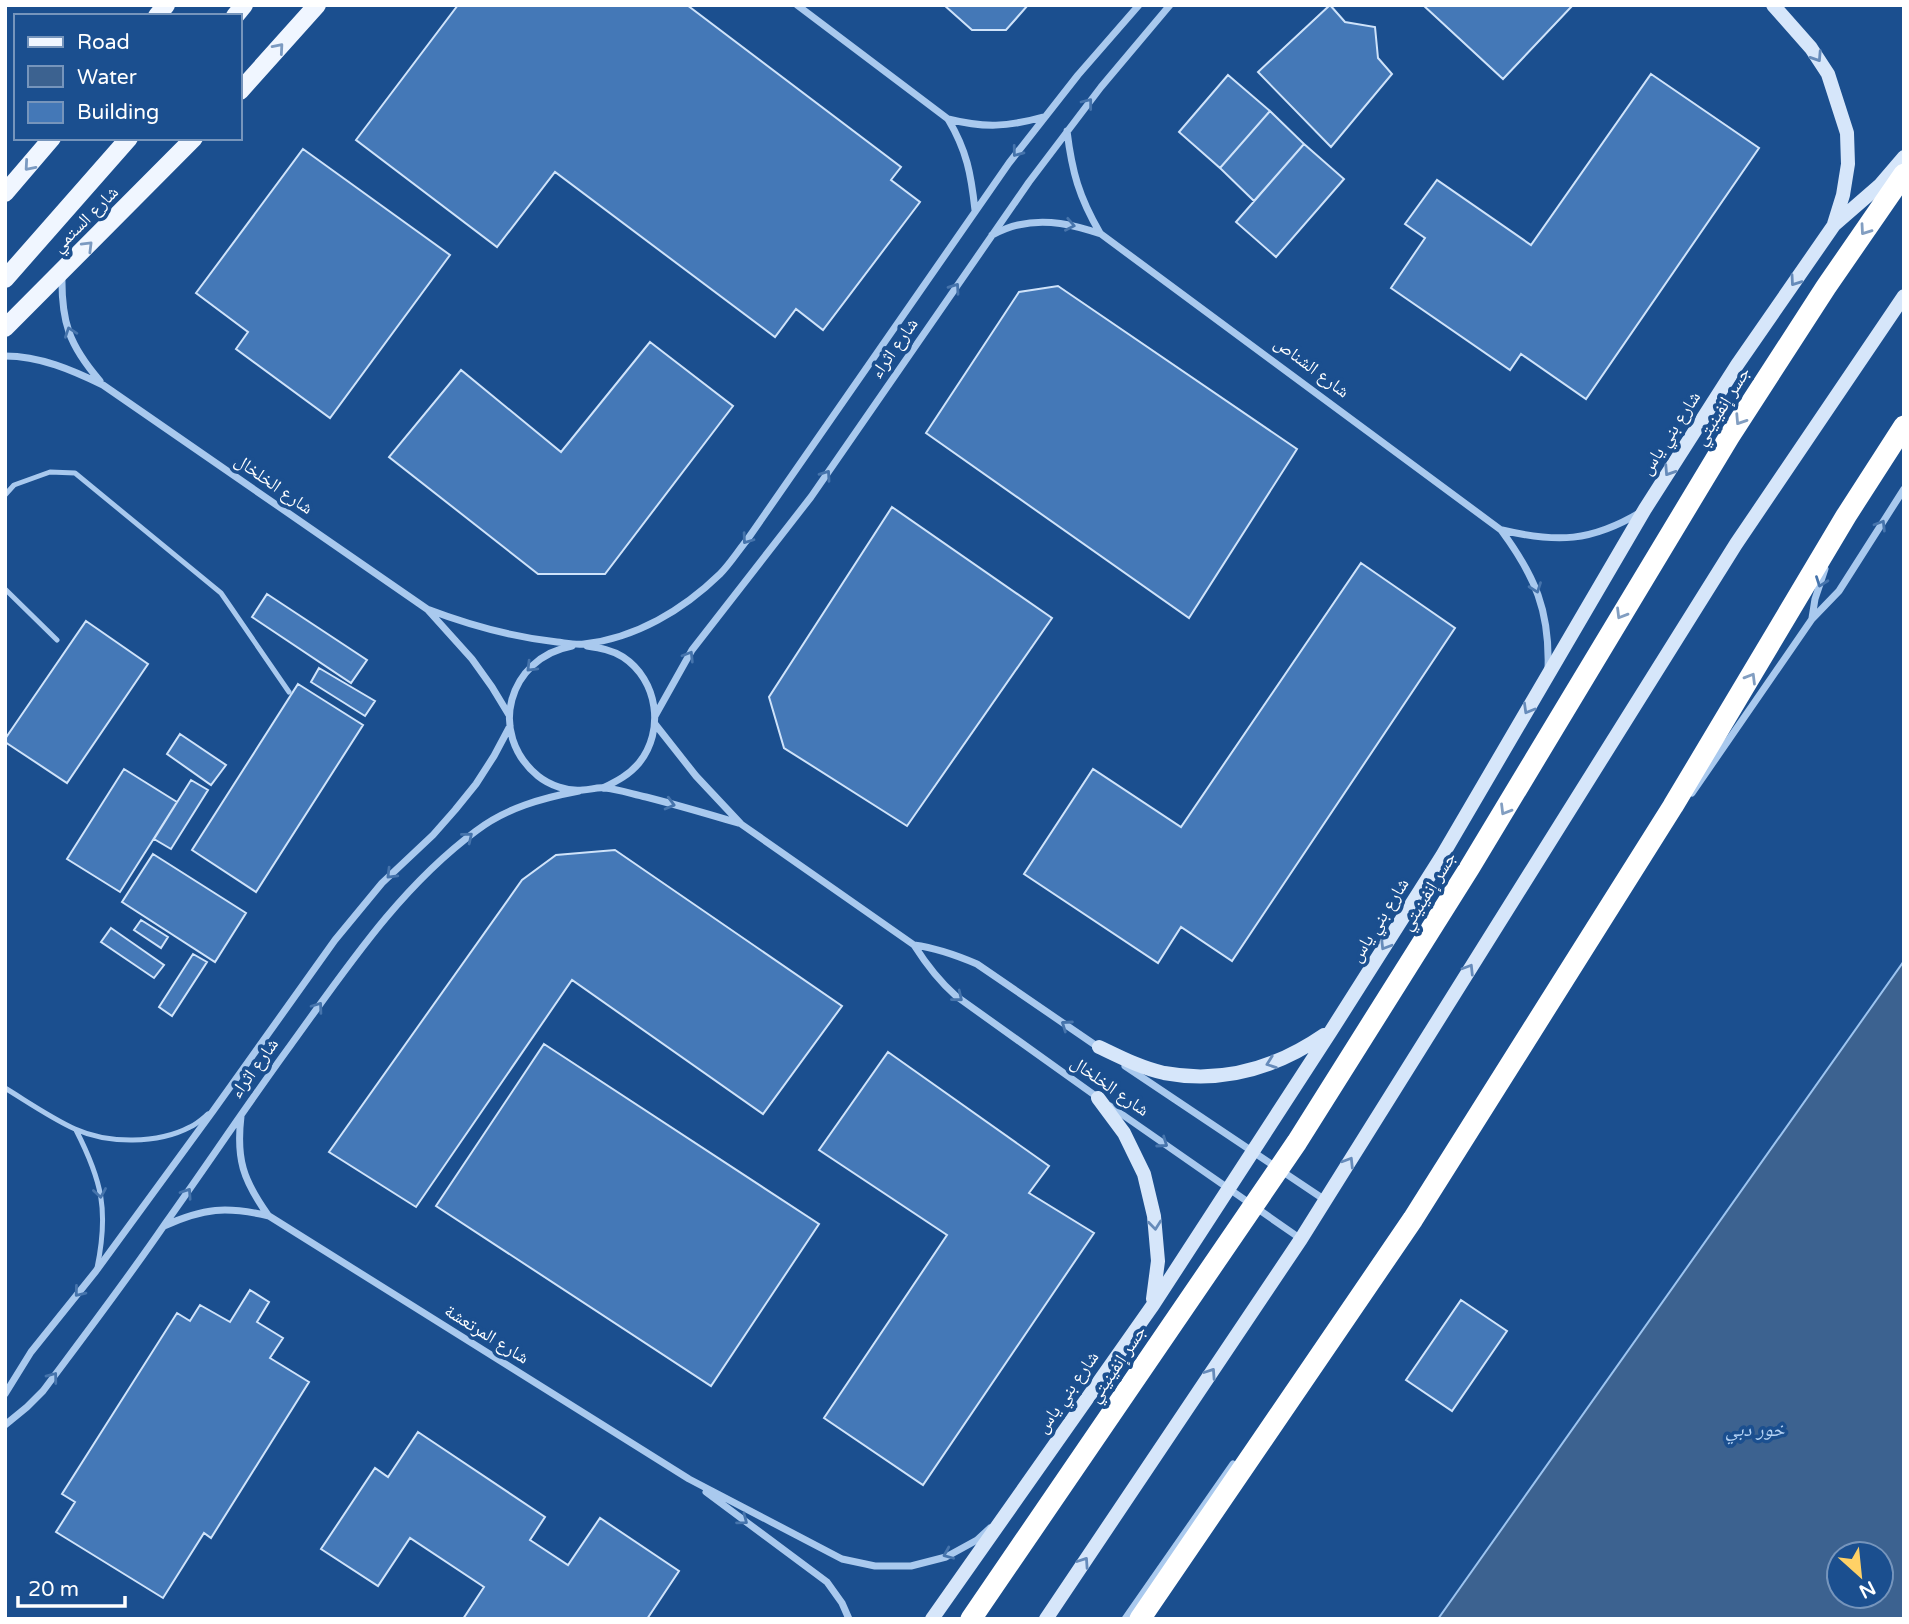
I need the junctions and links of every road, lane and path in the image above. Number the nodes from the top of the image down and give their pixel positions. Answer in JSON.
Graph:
{"nodes":[{"id":1,"x":317,"y":5,"type":"edge"},
{"id":2,"x":797,"y":5,"type":"edge"},
{"id":3,"x":1139,"y":5,"type":"edge"},
{"id":4,"x":1170,"y":5,"type":"edge"},
{"id":5,"x":1773,"y":5,"type":"edge"},
{"id":6,"x":242,"y":88,"type":"edge"},
{"id":7,"x":1044,"y":116,"type":"junction"},
{"id":8,"x":948,"y":119,"type":"junction"},
{"id":9,"x":1067,"y":131,"type":"junction"},
{"id":10,"x":50,"y":140,"type":"edge"},
{"id":11,"x":127,"y":140,"type":"edge"},
{"id":12,"x":192,"y":140,"type":"edge"},
{"id":13,"x":1904,"y":157,"type":"edge"},
{"id":14,"x":1904,"y":174,"type":"edge"},
{"id":15,"x":5,"y":193,"type":"edge"},
{"id":16,"x":975,"y":211,"type":"junction"},
{"id":17,"x":1834,"y":225,"type":"junction"},
{"id":18,"x":1101,"y":234,"type":"junction"},
{"id":19,"x":992,"y":235,"type":"junction"},
{"id":20,"x":62,"y":271,"type":"junction"},
{"id":21,"x":5,"y":279,"type":"edge"},
{"id":22,"x":1904,"y":296,"type":"edge"},
{"id":23,"x":5,"y":328,"type":"edge"},
{"id":24,"x":5,"y":356,"type":"edge"},
{"id":25,"x":103,"y":385,"type":"junction"},
{"id":26,"x":1904,"y":426,"type":"edge"},
{"id":27,"x":1904,"y":438,"type":"edge"},
{"id":28,"x":1904,"y":489,"type":"edge"},
{"id":29,"x":5,"y":495,"type":"edge"},
{"id":30,"x":1645,"y":509,"type":"junction"},
{"id":31,"x":1856,"y":517,"type":"dead end"},
{"id":32,"x":1849,"y":528,"type":"dead end"},
{"id":33,"x":1501,"y":530,"type":"junction"},
{"id":34,"x":5,"y":589,"type":"edge"},
{"id":35,"x":427,"y":609,"type":"junction"},
{"id":36,"x":1812,"y":619,"type":"junction"},
{"id":37,"x":57,"y":640,"type":"dead end"},
{"id":38,"x":582,"y":645,"type":"junction"},
{"id":39,"x":1547,"y":677,"type":"junction"},
{"id":40,"x":289,"y":692,"type":"dead end"},
{"id":41,"x":509,"y":715,"type":"junction"},
{"id":42,"x":655,"y":720,"type":"junction"},
{"id":43,"x":509,"y":726,"type":"junction"},
{"id":44,"x":603,"y":788,"type":"junction"},
{"id":45,"x":579,"y":791,"type":"junction"},
{"id":46,"x":1686,"y":802,"type":"dead end"},
{"id":47,"x":1679,"y":813,"type":"dead end"},
{"id":48,"x":741,"y":824,"type":"junction"},
{"id":49,"x":914,"y":945,"type":"junction"},
{"id":50,"x":1331,"y":1031,"type":"junction"},
{"id":51,"x":1099,"y":1047,"type":"junction"},
{"id":52,"x":5,"y":1088,"type":"edge"},
{"id":53,"x":1098,"y":1098,"type":"junction"},
{"id":54,"x":213,"y":1111,"type":"junction"},
{"id":55,"x":242,"y":1112,"type":"junction"},
{"id":56,"x":76,"y":1130,"type":"junction"},
{"id":57,"x":1251,"y":1151,"type":"junction"},
{"id":58,"x":1227,"y":1188,"type":"junction"},
{"id":59,"x":1421,"y":1191,"type":"dead end"},
{"id":60,"x":1325,"y":1200,"type":"junction"},
{"id":61,"x":269,"y":1216,"type":"junction"},
{"id":62,"x":164,"y":1226,"type":"junction"},
{"id":63,"x":1301,"y":1239,"type":"junction"},
{"id":64,"x":96,"y":1271,"type":"junction"},
{"id":65,"x":1153,"y":1305,"type":"junction"},
{"id":66,"x":5,"y":1394,"type":"edge"},
{"id":67,"x":5,"y":1424,"type":"edge"},
{"id":68,"x":1241,"y":1452,"type":"dead end"},
{"id":69,"x":689,"y":1479,"type":"junction"},
{"id":70,"x":1003,"y":1515,"type":"junction"},
{"id":71,"x":849,"y":1619,"type":"edge"},
{"id":72,"x":932,"y":1619,"type":"edge"},
{"id":73,"x":971,"y":1619,"type":"edge"},
{"id":74,"x":1046,"y":1619,"type":"edge"},
{"id":75,"x":1125,"y":1619,"type":"edge"},
{"id":76,"x":1140,"y":1619,"type":"edge"}],
"edges":[{"from":6,"to":1,"type":"main road","one_way":true},
{"from":2,"to":8,"type":"street"},
{"from":3,"to":7,"type":"street","name":"شارع اثراء"},
{"from":9,"to":4,"type":"street","name":"شارع اثراء","one_way":true},
{"from":5,"to":17,"type":"main road","one_way":true},
{"from":7,"to":8,"type":"street"},
{"from":7,"to":16,"type":"street","name":"شارع اثراء","one_way":true},
{"from":8,"to":16,"type":"street"},
{"from":9,"to":18,"type":"street","name":"شارع الشناص"},
{"from":9,"to":19,"type":"street","name":"شارع اثراء"},
{"from":10,"to":15,"type":"main road","one_way":true},
{"from":11,"to":21,"type":"main road"},
{"from":20,"to":12,"type":"main road","name":"شارع الستمي","one_way":true},
{"from":13,"to":17,"type":"main road"},
{"from":14,"to":73,"type":"highway","name":"جسر إنفينيتي","one_way":true,"bridge":true},
{"from":16,"to":38,"type":"street","name":"شارع اثراء","one_way":true},
{"from":17,"to":30,"type":"main road","name":"شارع بني ياس","one_way":true},
{"from":19,"to":18,"type":"street","name":"شارع الشناص","one_way":true},
{"from":18,"to":33,"type":"street","name":"شارع الشناص"},
{"from":42,"to":19,"type":"street","name":"شارع اثراء","one_way":true},
{"from":20,"to":23,"type":"main road","name":"شارع الستمي"},
{"from":25,"to":20,"type":"street","name":"شارع الخلخال","one_way":true},
{"from":60,"to":22,"type":"main road","one_way":true},
{"from":24,"to":25,"type":"street","name":"شارع الخلخال"},
{"from":25,"to":35,"type":"street","name":"شارع الخلخال"},
{"from":76,"to":26,"type":"highway","one_way":true,"bridge":true},
{"from":27,"to":31,"type":"street"},
{"from":36,"to":28,"type":"street","one_way":true},
{"from":29,"to":40,"type":"lane"},
{"from":30,"to":33,"type":"street","name":"شارع الشناص"},
{"from":30,"to":39,"type":"main road","name":"شارع بني ياس"},
{"from":32,"to":36,"type":"street","one_way":true},
{"from":33,"to":39,"type":"street","name":"شارع الشناص","one_way":true},
{"from":34,"to":37,"type":"lane"},
{"from":35,"to":38,"type":"street","name":"شارع الخلخال"},
{"from":35,"to":41,"type":"street","name":"شارع الخلخال"},
{"from":36,"to":46,"type":"street"},
{"from":38,"to":41,"type":"street","one_way":true},
{"from":38,"to":42,"type":"street"},
{"from":39,"to":50,"type":"main road","name":"شارع بني ياس","one_way":true},
{"from":41,"to":43,"type":"street"},
{"from":42,"to":44,"type":"street"},
{"from":42,"to":48,"type":"street","name":"شارع الخلخال"},
{"from":43,"to":45,"type":"street"},
{"from":43,"to":54,"type":"street","name":"شارع اثراء","one_way":true},
{"from":44,"to":45,"type":"street"},
{"from":44,"to":48,"type":"street","name":"شارع الخلخال","one_way":true},
{"from":55,"to":45,"type":"street","name":"شارع اثراء","one_way":true},
{"from":47,"to":59,"type":"street"},
{"from":48,"to":49,"type":"street","name":"شارع الخلخال"},
{"from":51,"to":49,"type":"street","name":"شارع الخلخال","one_way":true},
{"from":49,"to":53,"type":"street","name":"شارع الخلخال","one_way":true},
{"from":50,"to":51,"type":"main road","one_way":true},
{"from":50,"to":57,"type":"main road","name":"شارع بني ياس"},
{"from":51,"to":57,"type":"street","name":"شارع الخلخال"},
{"from":52,"to":56,"type":"lane"},
{"from":53,"to":58,"type":"street","name":"شارع الخلخال","one_way":true},
{"from":53,"to":65,"type":"main road","one_way":true},
{"from":54,"to":56,"type":"lane"},
{"from":54,"to":64,"type":"street","name":"شارع اثراء"},
{"from":55,"to":61,"type":"street","name":"شارع المرتعشة"},
{"from":62,"to":55,"type":"street","name":"شارع اثراء","one_way":true},
{"from":56,"to":64,"type":"lane","one_way":true},
{"from":57,"to":58,"type":"main road","name":"شارع بني ياس"},
{"from":57,"to":60,"type":"street","name":"شارع الخلخال"},
{"from":58,"to":63,"type":"street","name":"شارع الخلخال"},
{"from":58,"to":65,"type":"main road","name":"شارع بني ياس"},
{"from":60,"to":63,"type":"main road"},
{"from":61,"to":62,"type":"street","name":"شارع المرتعشة"},
{"from":61,"to":69,"type":"street","name":"شارع المرتعشة"},
{"from":67,"to":62,"type":"street","name":"شارع اثراء","one_way":true},
{"from":74,"to":63,"type":"main road","one_way":true},
{"from":64,"to":66,"type":"street","name":"شارع اثراء","one_way":true},
{"from":65,"to":70,"type":"main road","name":"شارع بني ياس"},
{"from":68,"to":75,"type":"street"},
{"from":70,"to":69,"type":"street","name":"شارع المرتعشة","one_way":true},
{"from":69,"to":71,"type":"street","name":"شارع المرتعشة","one_way":true},
{"from":70,"to":72,"type":"main road","name":"شارع بني ياس"}]}
